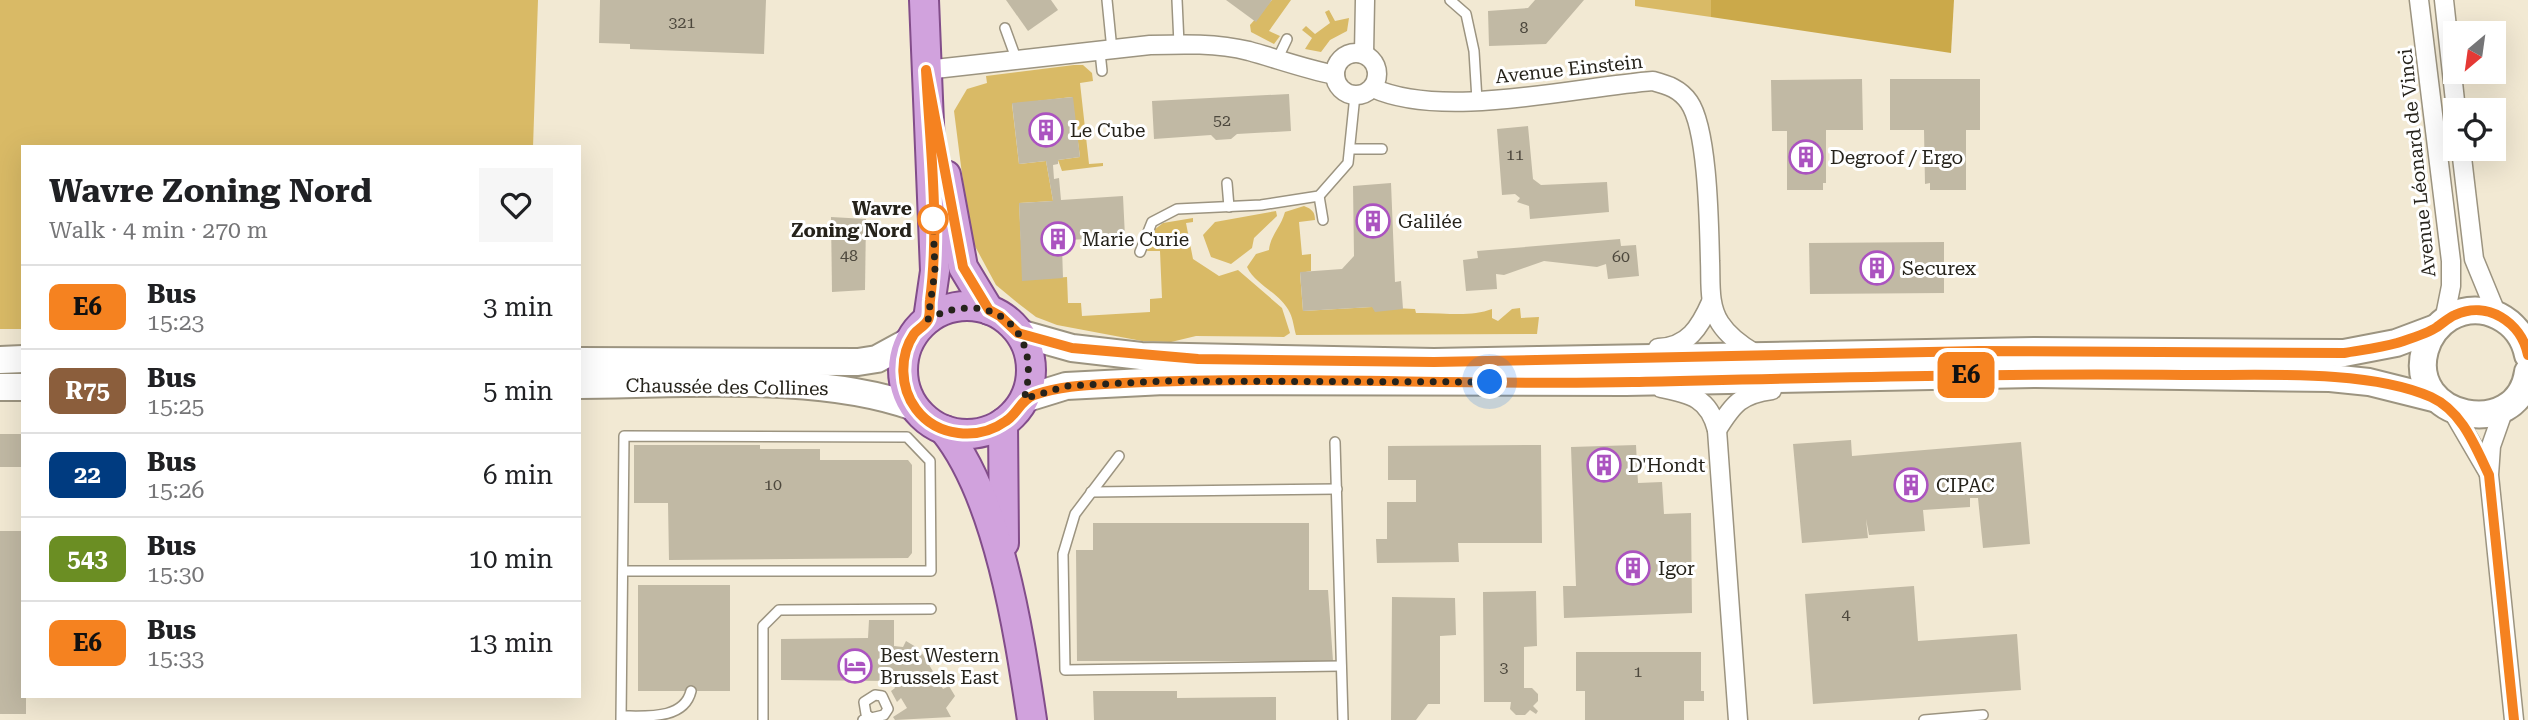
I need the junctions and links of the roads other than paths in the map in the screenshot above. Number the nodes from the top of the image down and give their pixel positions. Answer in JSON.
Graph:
{"nodes":[{"id":1,"x":924,"y":0,"type":"edge"},
{"id":2,"x":1107,"y":0,"type":"edge"},
{"id":3,"x":1177,"y":0,"type":"edge"},
{"id":4,"x":1365,"y":0,"type":"edge"},
{"id":5,"x":1450,"y":0,"type":"edge"},
{"id":6,"x":2419,"y":0,"type":"edge"},
{"id":7,"x":2444,"y":0,"type":"edge"},
{"id":8,"x":1005,"y":28,"type":"dead end"},
{"id":9,"x":1287,"y":39,"type":"dead end"},
{"id":10,"x":1179,"y":44,"type":"junction"},
{"id":11,"x":1106,"y":51,"type":"junction"},
{"id":12,"x":1364,"y":54,"type":"junction"},
{"id":13,"x":1276,"y":60,"type":"junction"},
{"id":14,"x":1017,"y":61,"type":"junction"},
{"id":15,"x":926,"y":70,"type":"junction"},
{"id":16,"x":1102,"y":71,"type":"dead end"},
{"id":17,"x":1335,"y":75,"type":"junction"},
{"id":18,"x":1373,"y":88,"type":"junction"},
{"id":19,"x":1354,"y":95,"type":"junction"},
{"id":20,"x":2455,"y":98,"type":"edge"},
{"id":21,"x":1478,"y":100,"type":"junction"},
{"id":22,"x":1350,"y":149,"type":"junction"},
{"id":23,"x":1382,"y":149,"type":"dead end"},
{"id":24,"x":2462,"y":161,"type":"edge"},
{"id":25,"x":1227,"y":183,"type":"dead end"},
{"id":26,"x":1319,"y":196,"type":"junction"},
{"id":27,"x":1228,"y":207,"type":"junction"},
{"id":28,"x":1322,"y":220,"type":"dead end"},
{"id":29,"x":1140,"y":252,"type":"dead end"},
{"id":30,"x":1711,"y":302,"type":"junction"},
{"id":31,"x":989,"y":310,"type":"junction"},
{"id":32,"x":928,"y":319,"type":"junction"},
{"id":33,"x":2440,"y":325,"type":"junction"},
{"id":34,"x":2514,"y":326,"type":"edge"},
{"id":35,"x":1018,"y":333,"type":"junction"},
{"id":36,"x":910,"y":341,"type":"junction"},
{"id":37,"x":1756,"y":354,"type":"junction"},
{"id":38,"x":2528,"y":355,"type":"edge"},
{"id":39,"x":21,"y":359,"type":"edge"},
{"id":40,"x":0,"y":360,"type":"edge"},
{"id":41,"x":581,"y":361,"type":"edge"},
{"id":42,"x":1434,"y":362,"type":"junction"},
{"id":43,"x":1974,"y":374,"type":"junction"},
{"id":44,"x":1626,"y":382,"type":"junction"},
{"id":45,"x":581,"y":385,"type":"edge"},
{"id":46,"x":0,"y":387,"type":"edge"},
{"id":47,"x":21,"y":387,"type":"edge"},
{"id":48,"x":2520,"y":391,"type":"edge"},
{"id":49,"x":1024,"y":399,"type":"junction"},
{"id":50,"x":2445,"y":405,"type":"junction"},
{"id":51,"x":914,"y":407,"type":"junction"},
{"id":52,"x":1003,"y":424,"type":"junction"},
{"id":53,"x":944,"y":430,"type":"junction"},
{"id":54,"x":1717,"y":430,"type":"junction"},
{"id":55,"x":1335,"y":442,"type":"dead end"},
{"id":56,"x":1119,"y":456,"type":"dead end"},
{"id":57,"x":2489,"y":475,"type":"junction"},
{"id":58,"x":1337,"y":489,"type":"junction"},
{"id":59,"x":1091,"y":492,"type":"junction"},
{"id":60,"x":1005,"y":570,"type":"junction"},
{"id":61,"x":624,"y":571,"type":"junction"},
{"id":62,"x":931,"y":609,"type":"dead end"},
{"id":63,"x":1341,"y":666,"type":"junction"},
{"id":64,"x":691,"y":691,"type":"dead end"},
{"id":65,"x":1983,"y":715,"type":"dead end"},
{"id":66,"x":621,"y":718,"type":"edge"},
{"id":67,"x":2518,"y":718,"type":"edge"},
{"id":68,"x":763,"y":720,"type":"edge"},
{"id":69,"x":1032,"y":720,"type":"edge"},
{"id":70,"x":1343,"y":720,"type":"edge"},
{"id":71,"x":1738,"y":720,"type":"edge"},
{"id":72,"x":1924,"y":720,"type":"edge"}],
"edges":[{"from":1,"to":15,"type":"main road"},
{"from":2,"to":11,"type":"lane"},
{"from":3,"to":10,"type":"lane"},
{"from":4,"to":12,"type":"street"},
{"from":5,"to":21,"type":"lane"},
{"from":6,"to":33,"type":"street","name":"Avenue Léonard de Vinci"},
{"from":7,"to":20,"type":"street"},
{"from":8,"to":14,"type":"lane"},
{"from":9,"to":13,"type":"lane"},
{"from":10,"to":11,"type":"street"},
{"from":10,"to":13,"type":"street"},
{"from":11,"to":14,"type":"street"},
{"from":11,"to":16,"type":"lane"},
{"from":12,"to":17,"type":"street"},
{"from":12,"to":18,"type":"street"},
{"from":13,"to":17,"type":"street"},
{"from":14,"to":15,"type":"street"},
{"from":15,"to":31,"type":"main road"},
{"from":15,"to":32,"type":"main road"},
{"from":17,"to":19,"type":"street"},
{"from":18,"to":19,"type":"street"},
{"from":18,"to":21,"type":"street","name":"Avenue Einstein"},
{"from":19,"to":22,"type":"lane"},
{"from":21,"to":30,"type":"street","name":"Avenue Einstein"},
{"from":22,"to":23,"type":"lane"},
{"from":22,"to":26,"type":"lane"},
{"from":24,"to":34,"type":"street"},
{"from":25,"to":27,"type":"lane"},
{"from":26,"to":27,"type":"lane"},
{"from":26,"to":28,"type":"lane"},
{"from":27,"to":29,"type":"lane"},
{"from":30,"to":37,"type":"street","name":"Avenue Einstein"},
{"from":30,"to":42,"type":"street"},
{"from":31,"to":32,"type":"main road"},
{"from":31,"to":35,"type":"main road"},
{"from":32,"to":36,"type":"main road"},
{"from":33,"to":34,"type":"main road"},
{"from":33,"to":37,"type":"main road"},
{"from":33,"to":50,"type":"main road"},
{"from":34,"to":38,"type":"main road"},
{"from":35,"to":42,"type":"main road"},
{"from":35,"to":49,"type":"main road"},
{"from":36,"to":41,"type":"main road","name":"Chaussée des Collines"},
{"from":36,"to":51,"type":"main road"},
{"from":37,"to":42,"type":"main road"},
{"from":39,"to":40,"type":"main road"},
{"from":43,"to":44,"type":"main road"},
{"from":43,"to":50,"type":"main road"},
{"from":43,"to":54,"type":"street"},
{"from":44,"to":49,"type":"main road"},
{"from":44,"to":54,"type":"street"},
{"from":45,"to":51,"type":"main road","name":"Chaussée des Collines"},
{"from":46,"to":47,"type":"main road"},
{"from":48,"to":50,"type":"main road"},
{"from":48,"to":57,"type":"street"},
{"from":49,"to":52,"type":"main road"},
{"from":50,"to":57,"type":"street"},
{"from":51,"to":53,"type":"main road"},
{"from":52,"to":53,"type":"main road"},
{"from":52,"to":60,"type":"main road"},
{"from":53,"to":60,"type":"main road"},
{"from":54,"to":71,"type":"street"},
{"from":55,"to":58,"type":"lane"},
{"from":56,"to":59,"type":"lane"},
{"from":57,"to":67,"type":"street"},
{"from":58,"to":59,"type":"lane"},
{"from":58,"to":63,"type":"lane"},
{"from":59,"to":63,"type":"lane"},
{"from":60,"to":69,"type":"main road"},
{"from":61,"to":61,"type":"lane"},
{"from":61,"to":66,"type":"lane"},
{"from":62,"to":68,"type":"lane"},
{"from":63,"to":70,"type":"lane"},
{"from":64,"to":66,"type":"lane"},
{"from":65,"to":72,"type":"lane"}]}
